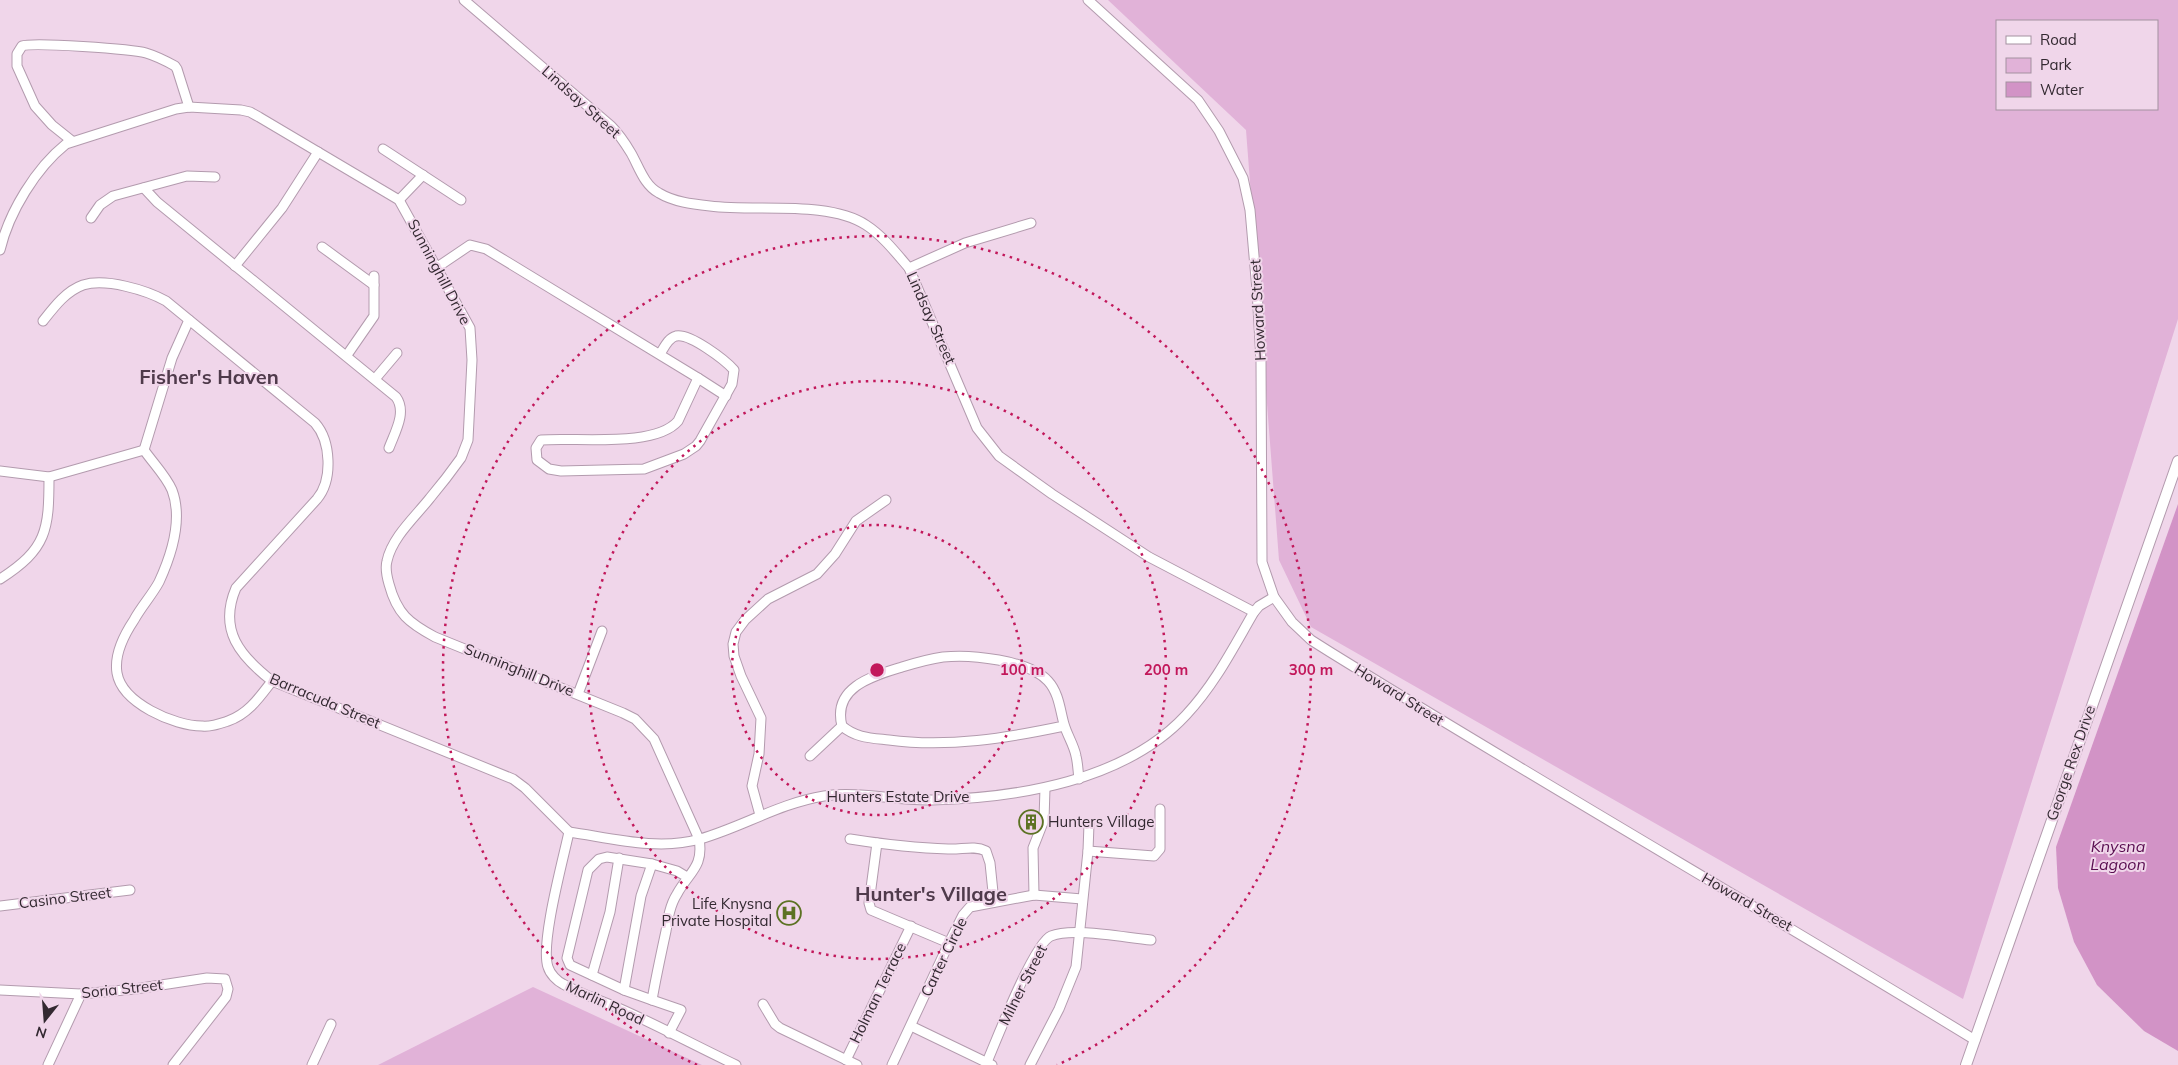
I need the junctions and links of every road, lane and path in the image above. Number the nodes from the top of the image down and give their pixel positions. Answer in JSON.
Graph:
{"nodes":[{"id":1,"x":464,"y":0,"type":"edge"},
{"id":2,"x":1088,"y":0,"type":"edge"},
{"id":3,"x":189,"y":107,"type":"junction"},
{"id":4,"x":72,"y":141,"type":"junction"},
{"id":5,"x":383,"y":149,"type":"dead end"},
{"id":6,"x":318,"y":152,"type":"junction"},
{"id":7,"x":423,"y":175,"type":"junction"},
{"id":8,"x":215,"y":177,"type":"dead end"},
{"id":9,"x":144,"y":188,"type":"junction"},
{"id":10,"x":399,"y":200,"type":"junction"},
{"id":11,"x":461,"y":200,"type":"dead end"},
{"id":12,"x":91,"y":218,"type":"dead end"},
{"id":13,"x":1031,"y":223,"type":"dead end"},
{"id":14,"x":322,"y":247,"type":"dead end"},
{"id":15,"x":0,"y":250,"type":"edge"},
{"id":16,"x":235,"y":266,"type":"junction"},
{"id":17,"x":436,"y":268,"type":"junction"},
{"id":18,"x":910,"y":268,"type":"junction"},
{"id":19,"x":188,"y":320,"type":"junction"},
{"id":20,"x":43,"y":321,"type":"dead end"},
{"id":21,"x":397,"y":353,"type":"dead end"},
{"id":22,"x":660,"y":354,"type":"junction"},
{"id":23,"x":346,"y":355,"type":"junction"},
{"id":24,"x":698,"y":378,"type":"junction"},
{"id":25,"x":375,"y":379,"type":"junction"},
{"id":26,"x":726,"y":396,"type":"junction"},
{"id":27,"x":389,"y":448,"type":"dead end"},
{"id":28,"x":144,"y":450,"type":"junction"},
{"id":29,"x":2178,"y":461,"type":"edge"},
{"id":30,"x":0,"y":471,"type":"edge"},
{"id":31,"x":49,"y":477,"type":"junction"},
{"id":32,"x":886,"y":500,"type":"dead end"},
{"id":33,"x":0,"y":579,"type":"edge"},
{"id":34,"x":1274,"y":597,"type":"junction"},
{"id":35,"x":1254,"y":612,"type":"junction"},
{"id":36,"x":602,"y":631,"type":"dead end"},
{"id":37,"x":272,"y":682,"type":"junction"},
{"id":38,"x":578,"y":694,"type":"junction"},
{"id":39,"x":842,"y":726,"type":"junction"},
{"id":40,"x":1064,"y":726,"type":"junction"},
{"id":41,"x":810,"y":756,"type":"dead end"},
{"id":42,"x":1079,"y":779,"type":"junction"},
{"id":43,"x":1045,"y":788,"type":"junction"},
{"id":44,"x":1160,"y":809,"type":"dead end"},
{"id":45,"x":760,"y":815,"type":"junction"},
{"id":46,"x":1089,"y":824,"type":"dead end"},
{"id":47,"x":569,"y":832,"type":"junction"},
{"id":48,"x":700,"y":839,"type":"junction"},
{"id":49,"x":850,"y":839,"type":"dead end"},
{"id":50,"x":877,"y":843,"type":"junction"},
{"id":51,"x":1088,"y":852,"type":"junction"},
{"id":52,"x":619,"y":858,"type":"junction"},
{"id":53,"x":652,"y":864,"type":"junction"},
{"id":54,"x":687,"y":877,"type":"junction"},
{"id":55,"x":130,"y":890,"type":"dead end"},
{"id":56,"x":1034,"y":895,"type":"junction"},
{"id":57,"x":1082,"y":898,"type":"junction"},
{"id":58,"x":994,"y":902,"type":"junction"},
{"id":59,"x":0,"y":906,"type":"edge"},
{"id":60,"x":911,"y":926,"type":"junction"},
{"id":61,"x":1080,"y":933,"type":"junction"},
{"id":62,"x":1151,"y":940,"type":"dead end"},
{"id":63,"x":949,"y":943,"type":"junction"},
{"id":64,"x":592,"y":976,"type":"junction"},
{"id":65,"x":0,"y":990,"type":"edge"},
{"id":66,"x":624,"y":990,"type":"junction"},
{"id":67,"x":81,"y":994,"type":"junction"},
{"id":68,"x":652,"y":1000,"type":"junction"},
{"id":69,"x":763,"y":1004,"type":"dead end"},
{"id":70,"x":332,"y":1024,"type":"dead end"},
{"id":71,"x":911,"y":1026,"type":"junction"},
{"id":72,"x":669,"y":1033,"type":"junction"},
{"id":73,"x":1975,"y":1040,"type":"junction"},
{"id":74,"x":846,"y":1060,"type":"junction"},
{"id":75,"x":989,"y":1064,"type":"edge"},
{"id":76,"x":48,"y":1065,"type":"edge"},
{"id":77,"x":173,"y":1065,"type":"edge"},
{"id":78,"x":312,"y":1065,"type":"edge"},
{"id":79,"x":736,"y":1065,"type":"edge"},
{"id":80,"x":857,"y":1065,"type":"edge"},
{"id":81,"x":892,"y":1065,"type":"edge"},
{"id":82,"x":1030,"y":1065,"type":"edge"},
{"id":83,"x":1966,"y":1065,"type":"edge"}],
"edges":[{"from":1,"to":18,"type":"street","name":"Lindsay Street"},
{"from":2,"to":34,"type":"street","name":"Howard Street"},
{"from":3,"to":4,"type":"street"},
{"from":3,"to":4,"type":"street"},
{"from":3,"to":6,"type":"street"},
{"from":4,"to":15,"type":"street"},
{"from":5,"to":7,"type":"street"},
{"from":6,"to":10,"type":"street"},
{"from":6,"to":16,"type":"street"},
{"from":7,"to":10,"type":"street"},
{"from":7,"to":11,"type":"street"},
{"from":8,"to":9,"type":"street"},
{"from":9,"to":12,"type":"street"},
{"from":9,"to":16,"type":"street"},
{"from":10,"to":17,"type":"street","name":"Sunninghill Drive"},
{"from":13,"to":18,"type":"street"},
{"from":14,"to":23,"type":"street"},
{"from":16,"to":23,"type":"street"},
{"from":17,"to":22,"type":"street"},
{"from":17,"to":38,"type":"street","name":"Sunninghill Drive"},
{"from":18,"to":35,"type":"street","name":"Lindsay Street"},
{"from":19,"to":20,"type":"street","name":"Barracuda Street"},
{"from":19,"to":28,"type":"street"},
{"from":19,"to":37,"type":"street","name":"Barracuda Street"},
{"from":21,"to":25,"type":"street"},
{"from":22,"to":24,"type":"street"},
{"from":22,"to":26,"type":"street"},
{"from":23,"to":25,"type":"street"},
{"from":24,"to":26,"type":"street"},
{"from":24,"to":26,"type":"street"},
{"from":25,"to":27,"type":"street"},
{"from":28,"to":31,"type":"street"},
{"from":28,"to":37,"type":"street"},
{"from":29,"to":73,"type":"street","name":"George Rex Drive"},
{"from":30,"to":31,"type":"street"},
{"from":31,"to":33,"type":"street"},
{"from":32,"to":45,"type":"street"},
{"from":34,"to":35,"type":"street","name":"Hunters Estate Drive"},
{"from":34,"to":73,"type":"street","name":"Howard Street"},
{"from":35,"to":42,"type":"street","name":"Hunters Estate Drive"},
{"from":36,"to":38,"type":"street"},
{"from":37,"to":47,"type":"street","name":"Barracuda Street"},
{"from":38,"to":48,"type":"street","name":"Sunninghill Drive"},
{"from":39,"to":40,"type":"street"},
{"from":39,"to":40,"type":"street"},
{"from":39,"to":41,"type":"street"},
{"from":40,"to":42,"type":"street"},
{"from":42,"to":43,"type":"street","name":"Hunters Estate Drive"},
{"from":43,"to":45,"type":"street","name":"Hunters Estate Drive"},
{"from":43,"to":56,"type":"street"},
{"from":44,"to":51,"type":"street"},
{"from":45,"to":48,"type":"street","name":"Hunters Estate Drive"},
{"from":46,"to":51,"type":"street"},
{"from":47,"to":48,"type":"street","name":"Hunters Estate Drive"},
{"from":47,"to":72,"type":"street","name":"Marlin Road"},
{"from":48,"to":54,"type":"street"},
{"from":49,"to":50,"type":"street"},
{"from":50,"to":58,"type":"street"},
{"from":50,"to":60,"type":"street"},
{"from":51,"to":57,"type":"street"},
{"from":52,"to":53,"type":"street"},
{"from":52,"to":64,"type":"street"},
{"from":52,"to":64,"type":"street"},
{"from":53,"to":54,"type":"street"},
{"from":53,"to":66,"type":"street"},
{"from":54,"to":68,"type":"street"},
{"from":55,"to":59,"type":"street","name":"Casino Street"},
{"from":56,"to":57,"type":"street","name":"Carter Circle"},
{"from":56,"to":58,"type":"street","name":"Carter Circle"},
{"from":57,"to":61,"type":"street"},
{"from":58,"to":63,"type":"street","name":"Carter Circle"},
{"from":60,"to":63,"type":"street"},
{"from":60,"to":74,"type":"street","name":"Holman Terrace"},
{"from":61,"to":62,"type":"street","name":"Milner Street"},
{"from":61,"to":75,"type":"street","name":"Milner Street"},
{"from":61,"to":82,"type":"street"},
{"from":63,"to":71,"type":"street","name":"Carter Circle"},
{"from":64,"to":66,"type":"street"},
{"from":65,"to":67,"type":"street","name":"Soria Street"},
{"from":66,"to":68,"type":"street"},
{"from":67,"to":76,"type":"street"},
{"from":67,"to":77,"type":"street","name":"Soria Street"},
{"from":68,"to":72,"type":"street"},
{"from":69,"to":74,"type":"street"},
{"from":70,"to":78,"type":"street"},
{"from":71,"to":75,"type":"street"},
{"from":71,"to":81,"type":"street","name":"Carter Circle"},
{"from":72,"to":79,"type":"street","name":"Marlin Road"},
{"from":73,"to":83,"type":"street","name":"George Rex Drive"},
{"from":74,"to":80,"type":"street"}]}
